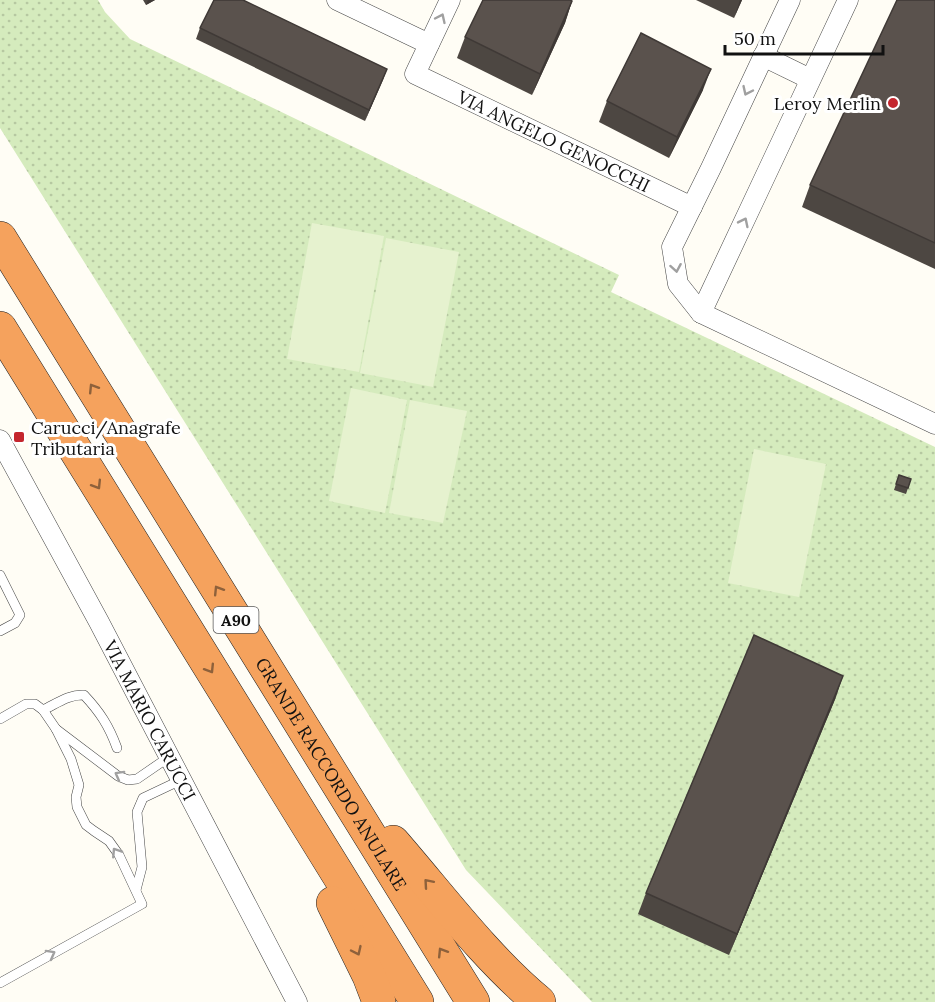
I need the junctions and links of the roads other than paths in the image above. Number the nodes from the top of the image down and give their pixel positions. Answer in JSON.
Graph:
{"nodes":[{"id":1,"x":337,"y":0,"type":"edge"},
{"id":2,"x":450,"y":0,"type":"edge"},
{"id":3,"x":790,"y":0,"type":"edge"},
{"id":4,"x":849,"y":0,"type":"edge"},
{"id":5,"x":429,"y":44,"type":"junction"},
{"id":6,"x":763,"y":56,"type":"junction"},
{"id":7,"x":810,"y":79,"type":"junction"},
{"id":8,"x":692,"y":207,"type":"junction"},
{"id":9,"x":0,"y":238,"type":"edge"},
{"id":10,"x":701,"y":313,"type":"junction"},
{"id":11,"x":0,"y":328,"type":"edge"},
{"id":12,"x":935,"y":424,"type":"edge"},
{"id":13,"x":0,"y":440,"type":"edge"},
{"id":14,"x":0,"y":575,"type":"edge"},
{"id":15,"x":0,"y":631,"type":"edge"},
{"id":16,"x":43,"y":710,"type":"junction"},
{"id":17,"x":0,"y":719,"type":"edge"},
{"id":18,"x":56,"y":729,"type":"junction"},
{"id":19,"x":247,"y":729,"type":"junction"},
{"id":20,"x":117,"y":748,"type":"dead end"},
{"id":21,"x":169,"y":757,"type":"junction"},
{"id":22,"x":327,"y":766,"type":"junction"},
{"id":23,"x":181,"y":780,"type":"junction"},
{"id":24,"x":136,"y":890,"type":"junction"},
{"id":25,"x":0,"y":982,"type":"edge"},
{"id":26,"x":297,"y":1002,"type":"edge"},
{"id":27,"x":379,"y":1002,"type":"edge"},
{"id":28,"x":417,"y":1002,"type":"edge"},
{"id":29,"x":473,"y":1002,"type":"edge"},
{"id":30,"x":539,"y":1002,"type":"edge"}],
"edges":[{"from":1,"to":5,"type":"street"},
{"from":5,"to":2,"type":"street","one_way":true},
{"from":3,"to":6,"type":"street"},
{"from":4,"to":7,"type":"street"},
{"from":5,"to":8,"type":"street","name":"VIA ANGELO GENOCCHI"},
{"from":6,"to":7,"type":"street"},
{"from":6,"to":8,"type":"street","one_way":true},
{"from":10,"to":7,"type":"street","one_way":true},
{"from":8,"to":10,"type":"street","one_way":true},
{"from":22,"to":9,"type":"highway","name":"GRANDE RACCORDO ANULARE","number":"A90","one_way":true},
{"from":10,"to":12,"type":"street"},
{"from":11,"to":19,"type":"highway","number":"A90","one_way":true},
{"from":13,"to":21,"type":"street","name":"VIA MARIO CARUCCI"},
{"from":14,"to":15,"type":"lane"},
{"from":16,"to":17,"type":"lane"},
{"from":16,"to":18,"type":"lane"},
{"from":16,"to":20,"type":"lane"},
{"from":21,"to":18,"type":"lane","one_way":true},
{"from":24,"to":18,"type":"lane","one_way":true},
{"from":19,"to":27,"type":"highway","one_way":true},
{"from":19,"to":28,"type":"highway","number":"A90"},
{"from":21,"to":23,"type":"street","name":"VIA MARIO CARUCCI"},
{"from":29,"to":22,"type":"highway","name":"GRANDE RACCORDO ANULARE","number":"A90","one_way":true},
{"from":30,"to":22,"type":"highway","one_way":true},
{"from":23,"to":24,"type":"lane"},
{"from":23,"to":26,"type":"street","name":"VIA MARIO CARUCCI"},
{"from":25,"to":24,"type":"lane","one_way":true}]}
